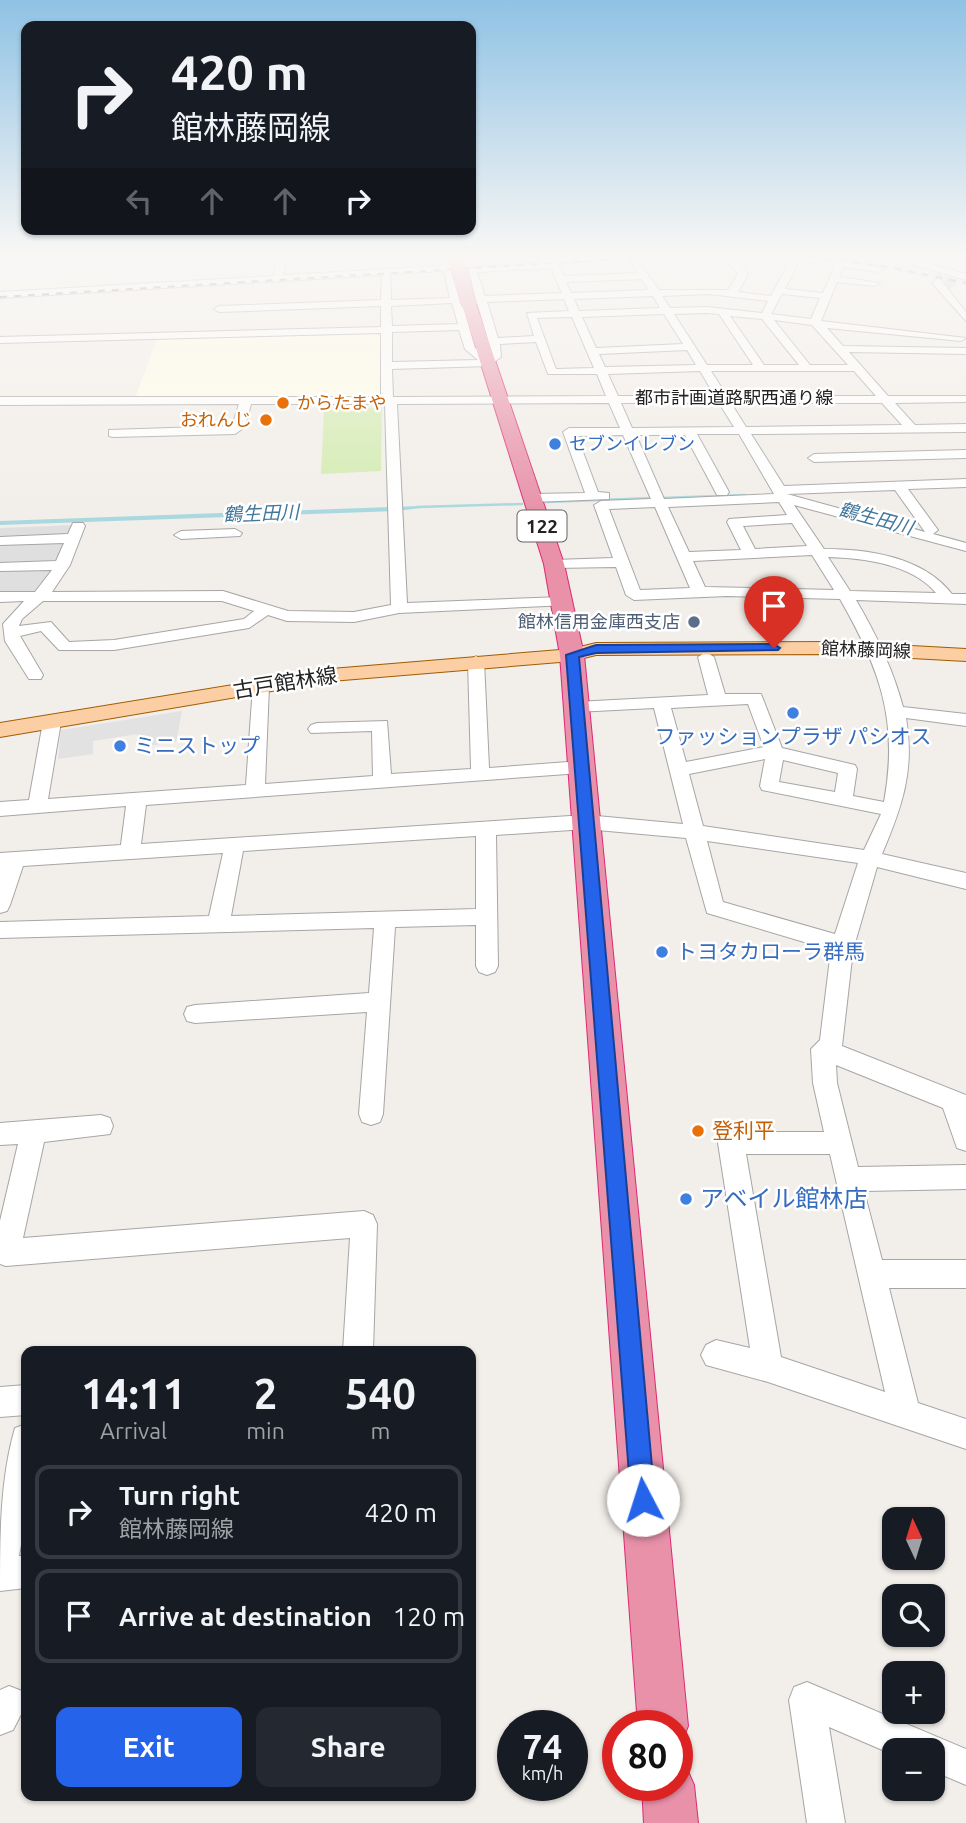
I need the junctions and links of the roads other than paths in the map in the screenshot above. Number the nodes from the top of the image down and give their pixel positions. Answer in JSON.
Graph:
{"nodes":[{"id":1,"x":385,"y":342,"type":"edge"},
{"id":2,"x":468,"y":342,"type":"edge"},
{"id":3,"x":482,"y":342,"type":"edge"},
{"id":4,"x":494,"y":342,"type":"edge"},
{"id":5,"x":541,"y":342,"type":"edge"},
{"id":6,"x":588,"y":342,"type":"edge"},
{"id":7,"x":686,"y":342,"type":"edge"},
{"id":8,"x":744,"y":342,"type":"edge"},
{"id":9,"x":786,"y":342,"type":"edge"},
{"id":10,"x":834,"y":342,"type":"edge"},
{"id":11,"x":774,"y":347,"type":"dead end"},
{"id":12,"x":690,"y":348,"type":"junction"},
{"id":13,"x":748,"y":348,"type":"junction"},
{"id":14,"x":761,"y":348,"type":"dead end"},
{"id":15,"x":840,"y":349,"type":"junction"},
{"id":16,"x":592,"y":351,"type":"junction"},
{"id":17,"x":966,"y":351,"type":"edge"},
{"id":18,"x":794,"y":352,"type":"junction"},
{"id":19,"x":489,"y":363,"type":"junction"},
{"id":20,"x":385,"y":366,"type":"junction"},
{"id":21,"x":702,"y":368,"type":"junction"},
{"id":22,"x":761,"y":368,"type":"junction"},
{"id":23,"x":807,"y":368,"type":"junction"},
{"id":24,"x":857,"y":368,"type":"junction"},
{"id":25,"x":601,"y":371,"type":"junction"},
{"id":26,"x":722,"y":398,"type":"junction"},
{"id":27,"x":884,"y":398,"type":"junction"},
{"id":28,"x":387,"y":399,"type":"junction"},
{"id":29,"x":614,"y":399,"type":"junction"},
{"id":30,"x":966,"y":399,"type":"edge"},
{"id":31,"x":246,"y":400,"type":"junction"},
{"id":32,"x":502,"y":400,"type":"junction"},
{"id":33,"x":0,"y":401,"type":"edge"},
{"id":34,"x":794,"y":428,"type":"junction"},
{"id":35,"x":911,"y":428,"type":"junction"},
{"id":36,"x":966,"y":428,"type":"edge"},
{"id":37,"x":627,"y":429,"type":"junction"},
{"id":38,"x":688,"y":429,"type":"junction"},
{"id":39,"x":742,"y":429,"type":"junction"},
{"id":40,"x":113,"y":433,"type":"dead end"},
{"id":41,"x":966,"y":454,"type":"edge"},
{"id":42,"x":814,"y":458,"type":"junction"},
{"id":43,"x":965,"y":484,"type":"edge"},
{"id":44,"x":900,"y":486,"type":"junction"},
{"id":45,"x":832,"y":488,"type":"junction"},
{"id":46,"x":722,"y":492,"type":"junction"},
{"id":47,"x":783,"y":492,"type":"junction"},
{"id":48,"x":593,"y":496,"type":"junction"},
{"id":49,"x":533,"y":498,"type":"junction"},
{"id":50,"x":658,"y":498,"type":"junction"},
{"id":51,"x":799,"y":519,"type":"junction"},
{"id":52,"x":931,"y":530,"type":"junction"},
{"id":53,"x":235,"y":533,"type":"dead end"},
{"id":54,"x":181,"y":535,"type":"dead end"},
{"id":55,"x":966,"y":540,"type":"edge"},
{"id":56,"x":0,"y":541,"type":"edge"},
{"id":57,"x":966,"y":547,"type":"edge"},
{"id":58,"x":819,"y":552,"type":"junction"},
{"id":59,"x":750,"y":554,"type":"junction"},
{"id":60,"x":684,"y":557,"type":"junction"},
{"id":61,"x":621,"y":562,"type":"junction"},
{"id":62,"x":554,"y":564,"type":"junction"},
{"id":63,"x":63,"y":565,"type":"junction"},
{"id":64,"x":0,"y":567,"type":"edge"},
{"id":65,"x":699,"y":592,"type":"junction"},
{"id":66,"x":846,"y":595,"type":"junction"},
{"id":67,"x":40,"y":596,"type":"junction"},
{"id":68,"x":0,"y":597,"type":"edge"},
{"id":69,"x":948,"y":599,"type":"junction"},
{"id":70,"x":966,"y":599,"type":"edge"},
{"id":71,"x":562,"y":602,"type":"junction"},
{"id":72,"x":399,"y":608,"type":"junction"},
{"id":73,"x":264,"y":610,"type":"junction"},
{"id":74,"x":12,"y":633,"type":"junction"},
{"id":75,"x":878,"y":654,"type":"junction"},
{"id":76,"x":572,"y":655,"type":"junction"},
{"id":77,"x":966,"y":655,"type":"edge"},
{"id":78,"x":706,"y":657,"type":"junction"},
{"id":79,"x":476,"y":661,"type":"junction"},
{"id":80,"x":966,"y":664,"type":"edge"},
{"id":81,"x":34,"y":676,"type":"dead end"},
{"id":82,"x":261,"y":686,"type":"junction"},
{"id":83,"x":718,"y":699,"type":"junction"},
{"id":84,"x":662,"y":702,"type":"junction"},
{"id":85,"x":576,"y":707,"type":"junction"},
{"id":86,"x":897,"y":712,"type":"junction"},
{"id":87,"x":966,"y":720,"type":"edge"},
{"id":88,"x":52,"y":722,"type":"junction"},
{"id":89,"x":317,"y":729,"type":"dead end"},
{"id":90,"x":0,"y":730,"type":"edge"},
{"id":91,"x":775,"y":752,"type":"junction"},
{"id":92,"x":581,"y":767,"type":"junction"},
{"id":93,"x":679,"y":770,"type":"junction"},
{"id":94,"x":480,"y":772,"type":"junction"},
{"id":95,"x":382,"y":779,"type":"junction"},
{"id":96,"x":255,"y":789,"type":"junction"},
{"id":97,"x":137,"y":797,"type":"junction"},
{"id":98,"x":843,"y":801,"type":"junction"},
{"id":99,"x":37,"y":806,"type":"junction"},
{"id":100,"x":0,"y":809,"type":"edge"},
{"id":101,"x":892,"y":810,"type":"junction"},
{"id":102,"x":586,"y":822,"type":"junction"},
{"id":103,"x":486,"y":829,"type":"junction"},
{"id":104,"x":695,"y":832,"type":"junction"},
{"id":105,"x":234,"y":845,"type":"junction"},
{"id":106,"x":130,"y":851,"type":"junction"},
{"id":107,"x":870,"y":858,"type":"junction"},
{"id":108,"x":8,"y":859,"type":"edge"},
{"id":109,"x":966,"y":881,"type":"edge"},
{"id":110,"x":0,"y":905,"type":"edge"},
{"id":111,"x":487,"y":917,"type":"junction"},
{"id":112,"x":385,"y":921,"type":"junction"},
{"id":113,"x":218,"y":926,"type":"junction"},
{"id":114,"x":0,"y":930,"type":"edge"},
{"id":115,"x":842,"y":945,"type":"junction"},
{"id":116,"x":487,"y":966,"type":"dead end"},
{"id":117,"x":378,"y":1002,"type":"junction"},
{"id":118,"x":195,"y":1014,"type":"dead end"},
{"id":119,"x":823,"y":1049,"type":"junction"},
{"id":120,"x":960,"y":1104,"type":"edge"},
{"id":121,"x":371,"y":1114,"type":"dead end"},
{"id":122,"x":101,"y":1126,"type":"dead end"},
{"id":123,"x":34,"y":1131,"type":"junction"},
{"id":124,"x":0,"y":1134,"type":"edge"},
{"id":125,"x":966,"y":1140,"type":"edge"},
{"id":126,"x":840,"y":1143,"type":"junction"},
{"id":127,"x":966,"y":1177,"type":"edge"},
{"id":128,"x":849,"y":1179,"type":"junction"},
{"id":129,"x":873,"y":1274,"type":"junction"},
{"id":130,"x":966,"y":1274,"type":"edge"},
{"id":131,"x":358,"y":1346,"type":"edge"},
{"id":132,"x":716,"y":1355,"type":"dead end"},
{"id":133,"x":768,"y":1367,"type":"junction"},
{"id":134,"x":21,"y":1400,"type":"edge"},
{"id":135,"x":0,"y":1402,"type":"edge"},
{"id":136,"x":905,"y":1411,"type":"junction"},
{"id":137,"x":966,"y":1434,"type":"edge"},
{"id":138,"x":21,"y":1464,"type":"edge"},
{"id":139,"x":0,"y":1568,"type":"edge"},
{"id":140,"x":21,"y":1572,"type":"edge"},
{"id":141,"x":0,"y":1574,"type":"edge"},
{"id":142,"x":662,"y":1710,"type":"edge"},
{"id":143,"x":897,"y":1738,"type":"edge"},
{"id":144,"x":945,"y":1758,"type":"edge"},
{"id":145,"x":966,"y":1767,"type":"edge"},
{"id":146,"x":669,"y":1801,"type":"edge"},
{"id":147,"x":671,"y":1823,"type":"edge"},
{"id":148,"x":826,"y":1823,"type":"edge"}],
"edges":[{"from":1,"to":20,"type":"street"},
{"from":2,"to":19,"type":"street"},
{"from":3,"to":19,"type":"highway","number":"122"},
{"from":4,"to":19,"type":"street"},
{"from":5,"to":25,"type":"street"},
{"from":6,"to":16,"type":"street"},
{"from":7,"to":12,"type":"street"},
{"from":8,"to":13,"type":"street"},
{"from":9,"to":18,"type":"street"},
{"from":10,"to":15,"type":"street"},
{"from":11,"to":18,"type":"street"},
{"from":12,"to":16,"type":"street"},
{"from":12,"to":21,"type":"street"},
{"from":13,"to":14,"type":"street"},
{"from":13,"to":22,"type":"street"},
{"from":15,"to":17,"type":"street"},
{"from":15,"to":24,"type":"street"},
{"from":16,"to":25,"type":"street"},
{"from":18,"to":23,"type":"street"},
{"from":19,"to":20,"type":"street"},
{"from":19,"to":32,"type":"highway","number":"122"},
{"from":20,"to":28,"type":"street"},
{"from":21,"to":22,"type":"street"},
{"from":21,"to":25,"type":"street"},
{"from":21,"to":26,"type":"street"},
{"from":22,"to":23,"type":"street"},
{"from":23,"to":24,"type":"street"},
{"from":24,"to":27,"type":"street"},
{"from":25,"to":29,"type":"street"},
{"from":26,"to":27,"type":"street","name":"都市計画道路駅西通り線"},
{"from":26,"to":29,"type":"street","name":"都市計画道路駅西通り線"},
{"from":26,"to":39,"type":"street"},
{"from":27,"to":30,"type":"street","name":"都市計画道路駅西通り線"},
{"from":27,"to":35,"type":"street"},
{"from":28,"to":31,"type":"street","name":"都市計画道路駅西通り線"},
{"from":28,"to":32,"type":"street","name":"都市計画道路駅西通り線"},
{"from":28,"to":72,"type":"street"},
{"from":29,"to":32,"type":"street","name":"都市計画道路駅西通り線"},
{"from":29,"to":37,"type":"street"},
{"from":31,"to":33,"type":"street","name":"都市計画道路駅西通り線"},
{"from":31,"to":40,"type":"street"},
{"from":32,"to":49,"type":"highway","number":"122"},
{"from":34,"to":35,"type":"street"},
{"from":34,"to":39,"type":"street"},
{"from":34,"to":42,"type":"street"},
{"from":35,"to":36,"type":"street"},
{"from":37,"to":38,"type":"street"},
{"from":37,"to":48,"type":"street"},
{"from":37,"to":50,"type":"street"},
{"from":38,"to":39,"type":"street"},
{"from":38,"to":46,"type":"street"},
{"from":39,"to":47,"type":"street"},
{"from":41,"to":42,"type":"street"},
{"from":42,"to":45,"type":"street"},
{"from":43,"to":44,"type":"street"},
{"from":44,"to":45,"type":"street"},
{"from":44,"to":52,"type":"street"},
{"from":45,"to":47,"type":"street"},
{"from":46,"to":47,"type":"street"},
{"from":46,"to":50,"type":"street"},
{"from":47,"to":50,"type":"street"},
{"from":47,"to":51,"type":"street"},
{"from":47,"to":52,"type":"street"},
{"from":47,"to":57,"type":"street"},
{"from":48,"to":49,"type":"street"},
{"from":48,"to":50,"type":"street"},
{"from":49,"to":62,"type":"highway","number":"122"},
{"from":50,"to":60,"type":"street"},
{"from":50,"to":61,"type":"street"},
{"from":51,"to":58,"type":"street"},
{"from":51,"to":59,"type":"street"},
{"from":52,"to":55,"type":"street"},
{"from":53,"to":54,"type":"street"},
{"from":56,"to":63,"type":"street"},
{"from":58,"to":59,"type":"street"},
{"from":58,"to":66,"type":"street"},
{"from":58,"to":69,"type":"street"},
{"from":59,"to":60,"type":"street"},
{"from":60,"to":65,"type":"street"},
{"from":61,"to":62,"type":"street"},
{"from":61,"to":65,"type":"street"},
{"from":62,"to":71,"type":"highway","number":"122"},
{"from":63,"to":64,"type":"street"},
{"from":63,"to":67,"type":"street"},
{"from":65,"to":66,"type":"street"},
{"from":66,"to":69,"type":"street"},
{"from":66,"to":75,"type":"street"},
{"from":67,"to":68,"type":"street"},
{"from":67,"to":73,"type":"street"},
{"from":67,"to":74,"type":"street"},
{"from":69,"to":70,"type":"street"},
{"from":71,"to":72,"type":"street"},
{"from":71,"to":76,"type":"highway","number":"122"},
{"from":72,"to":73,"type":"street"},
{"from":73,"to":74,"type":"street"},
{"from":74,"to":81,"type":"street"},
{"from":75,"to":76,"type":"main road","name":"館林藤岡線"},
{"from":75,"to":77,"type":"main road","name":"館林藤岡線"},
{"from":75,"to":78,"type":"main road","name":"館林藤岡線"},
{"from":75,"to":80,"type":"main road","name":"館林藤岡線"},
{"from":75,"to":86,"type":"street"},
{"from":76,"to":78,"type":"main road","name":"館林藤岡線"},
{"from":76,"to":79,"type":"main road","name":"古戸館林線"},
{"from":76,"to":85,"type":"highway","number":"122"},
{"from":78,"to":83,"type":"street"},
{"from":79,"to":82,"type":"main road","name":"古戸館林線"},
{"from":79,"to":94,"type":"street"},
{"from":82,"to":88,"type":"main road","name":"古戸館林線"},
{"from":82,"to":96,"type":"street"},
{"from":83,"to":84,"type":"street"},
{"from":83,"to":91,"type":"street"},
{"from":84,"to":85,"type":"street"},
{"from":84,"to":93,"type":"street"},
{"from":85,"to":92,"type":"highway","number":"122"},
{"from":86,"to":87,"type":"street"},
{"from":86,"to":101,"type":"street"},
{"from":88,"to":90,"type":"main road","name":"古戸館林線"},
{"from":88,"to":99,"type":"street"},
{"from":89,"to":95,"type":"street"},
{"from":91,"to":93,"type":"street"},
{"from":91,"to":98,"type":"street"},
{"from":91,"to":98,"type":"street"},
{"from":92,"to":94,"type":"street"},
{"from":92,"to":102,"type":"highway","number":"122"},
{"from":93,"to":104,"type":"street"},
{"from":94,"to":95,"type":"street"},
{"from":95,"to":96,"type":"street"},
{"from":96,"to":97,"type":"street"},
{"from":97,"to":99,"type":"street"},
{"from":97,"to":106,"type":"street"},
{"from":98,"to":101,"type":"street"},
{"from":99,"to":100,"type":"street"},
{"from":101,"to":107,"type":"street"},
{"from":102,"to":103,"type":"street"},
{"from":102,"to":104,"type":"street"},
{"from":102,"to":142,"type":"highway","number":"122"},
{"from":103,"to":105,"type":"street"},
{"from":103,"to":111,"type":"street"},
{"from":104,"to":107,"type":"street"},
{"from":104,"to":115,"type":"street"},
{"from":105,"to":106,"type":"street"},
{"from":105,"to":113,"type":"street"},
{"from":106,"to":108,"type":"street"},
{"from":107,"to":109,"type":"street"},
{"from":107,"to":115,"type":"street"},
{"from":108,"to":110,"type":"street"},
{"from":111,"to":112,"type":"street"},
{"from":111,"to":116,"type":"street"},
{"from":112,"to":113,"type":"street"},
{"from":112,"to":117,"type":"street"},
{"from":113,"to":114,"type":"street"},
{"from":115,"to":119,"type":"street"},
{"from":117,"to":118,"type":"street"},
{"from":117,"to":121,"type":"street"},
{"from":119,"to":120,"type":"street"},
{"from":119,"to":126,"type":"street"},
{"from":120,"to":125,"type":"street"},
{"from":122,"to":123,"type":"street"},
{"from":123,"to":124,"type":"street"},
{"from":123,"to":131,"type":"street"},
{"from":126,"to":128,"type":"street"},
{"from":126,"to":133,"type":"street"},
{"from":127,"to":128,"type":"street"},
{"from":128,"to":129,"type":"street"},
{"from":129,"to":130,"type":"street"},
{"from":129,"to":136,"type":"street"},
{"from":132,"to":133,"type":"street"},
{"from":133,"to":136,"type":"street"},
{"from":134,"to":135,"type":"street"},
{"from":136,"to":137,"type":"street"},
{"from":138,"to":139,"type":"street"},
{"from":140,"to":141,"type":"street"},
{"from":143,"to":148,"type":"street"},
{"from":144,"to":145,"type":"street"},
{"from":146,"to":147,"type":"highway"}]}
